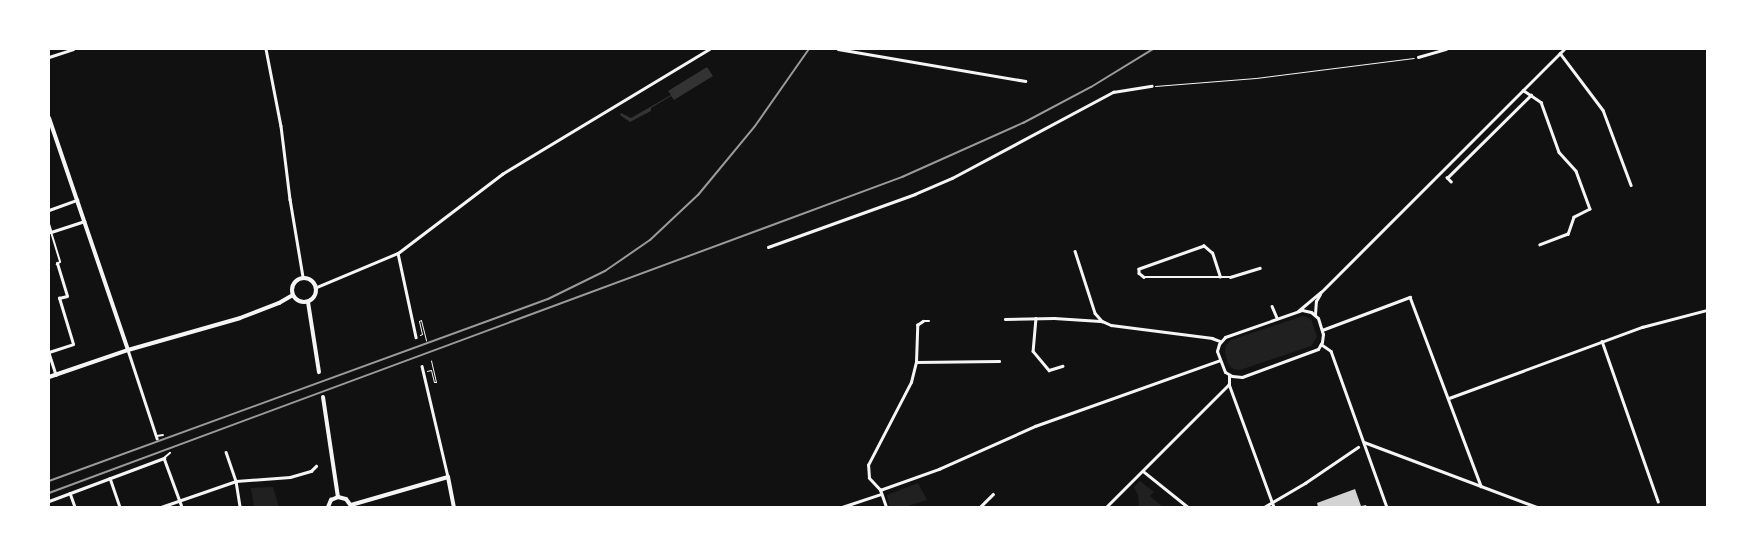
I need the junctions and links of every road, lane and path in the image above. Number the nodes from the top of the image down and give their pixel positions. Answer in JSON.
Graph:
{"nodes":[{"id":1,"x":73,"y":49,"type":"edge"},
{"id":2,"x":266,"y":49,"type":"edge"},
{"id":3,"x":709,"y":49,"type":"edge"},
{"id":4,"x":838,"y":49,"type":"edge"},
{"id":5,"x":1446,"y":49,"type":"edge"},
{"id":6,"x":1564,"y":49,"type":"edge"},
{"id":7,"x":1560,"y":53,"type":"junction"},
{"id":8,"x":49,"y":57,"type":"edge"},
{"id":9,"x":1418,"y":57,"type":"joint"},
{"id":10,"x":1026,"y":81,"type":"dead end"},
{"id":11,"x":1152,"y":86,"type":"joint"},
{"id":12,"x":1523,"y":90,"type":"junction"},
{"id":13,"x":1531,"y":94,"type":"junction"},
{"id":14,"x":49,"y":118,"type":"edge"},
{"id":15,"x":1451,"y":182,"type":"dead end"},
{"id":16,"x":1631,"y":185,"type":"dead end"},
{"id":17,"x":77,"y":200,"type":"junction"},
{"id":18,"x":49,"y":210,"type":"edge"},
{"id":19,"x":84,"y":221,"type":"junction"},
{"id":20,"x":49,"y":225,"type":"edge"},
{"id":21,"x":51,"y":232,"type":"junction"},
{"id":22,"x":1540,"y":245,"type":"dead end"},
{"id":23,"x":768,"y":247,"type":"dead end"},
{"id":24,"x":1075,"y":252,"type":"dead end"},
{"id":25,"x":398,"y":254,"type":"junction"},
{"id":26,"x":57,"y":264,"type":"joint"},
{"id":27,"x":1260,"y":268,"type":"dead end"},
{"id":28,"x":303,"y":277,"type":"junction"},
{"id":29,"x":1220,"y":277,"type":"junction"},
{"id":30,"x":317,"y":287,"type":"junction"},
{"id":31,"x":1321,"y":292,"type":"junction"},
{"id":32,"x":293,"y":295,"type":"junction"},
{"id":33,"x":308,"y":302,"type":"junction"},
{"id":34,"x":1272,"y":306,"type":"dead end"},
{"id":35,"x":1707,"y":310,"type":"edge"},
{"id":36,"x":1298,"y":311,"type":"junction"},
{"id":37,"x":1315,"y":314,"type":"junction"},
{"id":38,"x":1036,"y":318,"type":"junction"},
{"id":39,"x":1277,"y":318,"type":"junction"},
{"id":40,"x":1006,"y":319,"type":"dead end"},
{"id":41,"x":929,"y":321,"type":"dead end"},
{"id":42,"x":1102,"y":322,"type":"junction"},
{"id":43,"x":1322,"y":330,"type":"junction"},
{"id":44,"x":416,"y":336,"type":"joint"},
{"id":45,"x":426,"y":340,"type":"dead end"},
{"id":46,"x":1220,"y":341,"type":"junction"},
{"id":47,"x":1602,"y":342,"type":"junction"},
{"id":48,"x":1322,"y":344,"type":"junction"},
{"id":49,"x":128,"y":350,"type":"junction"},
{"id":50,"x":49,"y":352,"type":"edge"},
{"id":51,"x":1220,"y":360,"type":"junction"},
{"id":52,"x":431,"y":361,"type":"dead end"},
{"id":53,"x":999,"y":361,"type":"dead end"},
{"id":54,"x":916,"y":362,"type":"junction"},
{"id":55,"x":422,"y":366,"type":"dead end"},
{"id":56,"x":1062,"y":366,"type":"dead end"},
{"id":57,"x":320,"y":372,"type":"dead end"},
{"id":58,"x":424,"y":372,"type":"junction"},
{"id":59,"x":56,"y":375,"type":"junction"},
{"id":60,"x":1230,"y":375,"type":"junction"},
{"id":61,"x":49,"y":377,"type":"edge"},
{"id":62,"x":1229,"y":384,"type":"junction"},
{"id":63,"x":323,"y":397,"type":"dead end"},
{"id":64,"x":1449,"y":398,"type":"junction"},
{"id":65,"x":164,"y":435,"type":"dead end"},
{"id":66,"x":157,"y":437,"type":"joint"},
{"id":67,"x":1364,"y":442,"type":"junction"},
{"id":68,"x":1358,"y":447,"type":"dead end"},
{"id":69,"x":226,"y":452,"type":"dead end"},
{"id":70,"x":170,"y":453,"type":"dead end"},
{"id":71,"x":164,"y":458,"type":"junction"},
{"id":72,"x":316,"y":466,"type":"dead end"},
{"id":73,"x":1142,"y":471,"type":"junction"},
{"id":74,"x":448,"y":477,"type":"junction"},
{"id":75,"x":110,"y":478,"type":"junction"},
{"id":76,"x":236,"y":481,"type":"junction"},
{"id":77,"x":1481,"y":486,"type":"junction"},
{"id":78,"x":880,"y":492,"type":"junction"},
{"id":79,"x":70,"y":493,"type":"junction"},
{"id":80,"x":992,"y":494,"type":"dead end"},
{"id":81,"x":338,"y":497,"type":"junction"},
{"id":82,"x":179,"y":500,"type":"junction"},
{"id":83,"x":49,"y":501,"type":"edge"},
{"id":84,"x":1658,"y":501,"type":"dead end"},
{"id":85,"x":1273,"y":503,"type":"junction"},
{"id":86,"x":351,"y":506,"type":"edge"},
{"id":87,"x":75,"y":507,"type":"edge"},
{"id":88,"x":120,"y":507,"type":"edge"},
{"id":89,"x":161,"y":507,"type":"edge"},
{"id":90,"x":182,"y":507,"type":"edge"},
{"id":91,"x":240,"y":507,"type":"edge"},
{"id":92,"x":328,"y":507,"type":"edge"},
{"id":93,"x":454,"y":507,"type":"edge"},
{"id":94,"x":842,"y":507,"type":"edge"},
{"id":95,"x":886,"y":507,"type":"edge"},
{"id":96,"x":980,"y":507,"type":"edge"},
{"id":97,"x":1106,"y":507,"type":"edge"},
{"id":98,"x":1188,"y":507,"type":"edge"},
{"id":99,"x":1264,"y":507,"type":"edge"},
{"id":100,"x":1274,"y":507,"type":"edge"},
{"id":101,"x":1387,"y":507,"type":"edge"},
{"id":102,"x":1537,"y":507,"type":"edge"}],
"edges":[{"from":1,"to":8,"type":"street"},
{"from":2,"to":28,"type":"street"},
{"from":3,"to":25,"type":"street"},
{"from":4,"to":10,"type":"street"},
{"from":5,"to":9,"type":"street"},
{"from":6,"to":7,"type":"street"},
{"from":7,"to":12,"type":"street"},
{"from":7,"to":16,"type":"street"},
{"from":9,"to":11,"type":"path"},
{"from":11,"to":23,"type":"street"},
{"from":12,"to":13,"type":"street"},
{"from":12,"to":31,"type":"street"},
{"from":13,"to":15,"type":"street"},
{"from":13,"to":22,"type":"street"},
{"from":14,"to":17,"type":"main road"},
{"from":17,"to":18,"type":"street"},
{"from":17,"to":19,"type":"main road"},
{"from":19,"to":21,"type":"street"},
{"from":19,"to":49,"type":"main road"},
{"from":20,"to":21,"type":"street"},
{"from":21,"to":26,"type":"street"},
{"from":24,"to":42,"type":"street"},
{"from":25,"to":30,"type":"street"},
{"from":25,"to":44,"type":"street"},
{"from":26,"to":50,"type":"street"},
{"from":27,"to":29,"type":"street"},
{"from":28,"to":30,"type":"main road"},
{"from":28,"to":32,"type":"main road"},
{"from":29,"to":29,"type":"street"},
{"from":30,"to":33,"type":"main road"},
{"from":31,"to":36,"type":"street"},
{"from":31,"to":37,"type":"street"},
{"from":32,"to":33,"type":"main road"},
{"from":32,"to":49,"type":"main road"},
{"from":33,"to":57,"type":"main road"},
{"from":34,"to":39,"type":"street"},
{"from":35,"to":47,"type":"street"},
{"from":36,"to":37,"type":"street"},
{"from":36,"to":39,"type":"street"},
{"from":37,"to":43,"type":"street"},
{"from":38,"to":40,"type":"street"},
{"from":38,"to":42,"type":"street"},
{"from":38,"to":56,"type":"street"},
{"from":39,"to":46,"type":"street"},
{"from":41,"to":54,"type":"street"},
{"from":42,"to":46,"type":"street"},
{"from":43,"to":48,"type":"street"},
{"from":43,"to":64,"type":"street"},
{"from":44,"to":45,"type":"path"},
{"from":46,"to":51,"type":"street"},
{"from":47,"to":64,"type":"street"},
{"from":47,"to":84,"type":"street"},
{"from":48,"to":60,"type":"street"},
{"from":48,"to":67,"type":"street"},
{"from":49,"to":59,"type":"main road"},
{"from":49,"to":66,"type":"street"},
{"from":50,"to":59,"type":"street"},
{"from":51,"to":60,"type":"street"},
{"from":51,"to":78,"type":"street"},
{"from":52,"to":58,"type":"path"},
{"from":53,"to":54,"type":"street"},
{"from":54,"to":78,"type":"street"},
{"from":55,"to":58,"type":"street"},
{"from":58,"to":74,"type":"street"},
{"from":59,"to":61,"type":"main road"},
{"from":60,"to":62,"type":"street"},
{"from":62,"to":73,"type":"street"},
{"from":62,"to":85,"type":"street"},
{"from":63,"to":81,"type":"main road"},
{"from":64,"to":77,"type":"street"},
{"from":65,"to":66,"type":"street"},
{"from":67,"to":77,"type":"street"},
{"from":67,"to":101,"type":"street"},
{"from":68,"to":85,"type":"street"},
{"from":69,"to":76,"type":"street"},
{"from":70,"to":71,"type":"street"},
{"from":71,"to":75,"type":"street"},
{"from":71,"to":82,"type":"street"},
{"from":72,"to":76,"type":"street"},
{"from":73,"to":97,"type":"street"},
{"from":73,"to":98,"type":"street"},
{"from":74,"to":86,"type":"main road"},
{"from":74,"to":93,"type":"main road"},
{"from":75,"to":79,"type":"street"},
{"from":75,"to":88,"type":"street"},
{"from":76,"to":82,"type":"street"},
{"from":76,"to":91,"type":"street"},
{"from":77,"to":102,"type":"street"},
{"from":78,"to":94,"type":"street"},
{"from":78,"to":95,"type":"street"},
{"from":79,"to":83,"type":"street"},
{"from":79,"to":87,"type":"street"},
{"from":80,"to":96,"type":"street"},
{"from":81,"to":86,"type":"main road"},
{"from":81,"to":92,"type":"main road"},
{"from":82,"to":89,"type":"street"},
{"from":82,"to":90,"type":"street"},
{"from":85,"to":99,"type":"street"},
{"from":85,"to":100,"type":"street"}]}
